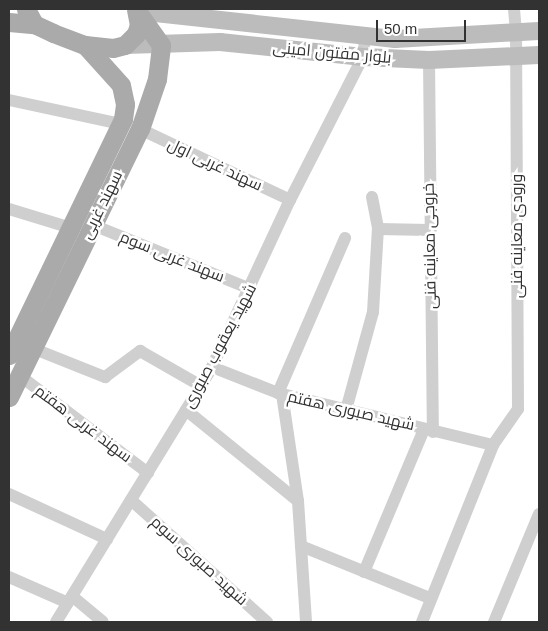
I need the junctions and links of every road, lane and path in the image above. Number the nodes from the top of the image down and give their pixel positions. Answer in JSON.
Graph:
{"nodes":[{"id":1,"x":514,"y":9,"type":"edge"},
{"id":2,"x":136,"y":10,"type":"edge"},
{"id":3,"x":30,"y":17,"type":"edge"},
{"id":4,"x":9,"y":22,"type":"edge"},
{"id":5,"x":539,"y":31,"type":"edge"},
{"id":6,"x":516,"y":32,"type":"junction"},
{"id":7,"x":365,"y":36,"type":"junction"},
{"id":8,"x":84,"y":45,"type":"junction"},
{"id":9,"x":125,"y":45,"type":"junction"},
{"id":10,"x":161,"y":45,"type":"junction"},
{"id":11,"x":539,"y":55,"type":"edge"},
{"id":12,"x":516,"y":56,"type":"junction"},
{"id":13,"x":363,"y":57,"type":"junction"},
{"id":14,"x":429,"y":60,"type":"junction"},
{"id":15,"x":9,"y":100,"type":"edge"},
{"id":16,"x":121,"y":124,"type":"junction"},
{"id":17,"x":140,"y":129,"type":"junction"},
{"id":18,"x":372,"y":197,"type":"dead end"},
{"id":19,"x":290,"y":200,"type":"junction"},
{"id":20,"x":9,"y":209,"type":"edge"},
{"id":21,"x":92,"y":225,"type":"junction"},
{"id":22,"x":71,"y":228,"type":"junction"},
{"id":23,"x":378,"y":229,"type":"junction"},
{"id":24,"x":429,"y":230,"type":"junction"},
{"id":25,"x":345,"y":238,"type":"dead end"},
{"id":26,"x":251,"y":290,"type":"junction"},
{"id":27,"x":16,"y":347,"type":"edge"},
{"id":28,"x":212,"y":367,"type":"junction"},
{"id":29,"x":19,"y":375,"type":"junction"},
{"id":30,"x":201,"y":386,"type":"junction"},
{"id":31,"x":280,"y":394,"type":"junction"},
{"id":32,"x":9,"y":397,"type":"edge"},
{"id":33,"x":186,"y":410,"type":"junction"},
{"id":34,"x":346,"y":410,"type":"junction"},
{"id":35,"x":429,"y":430,"type":"junction"},
{"id":36,"x":492,"y":445,"type":"junction"},
{"id":37,"x":148,"y":473,"type":"junction"},
{"id":38,"x":9,"y":494,"type":"edge"},
{"id":39,"x":131,"y":500,"type":"junction"},
{"id":40,"x":298,"y":501,"type":"junction"},
{"id":41,"x":539,"y":514,"type":"edge"},
{"id":42,"x":107,"y":539,"type":"junction"},
{"id":43,"x":301,"y":546,"type":"junction"},
{"id":44,"x":364,"y":572,"type":"junction"},
{"id":45,"x":9,"y":577,"type":"edge"},
{"id":46,"x":430,"y":598,"type":"junction"},
{"id":47,"x":70,"y":599,"type":"junction"},
{"id":48,"x":56,"y":622,"type":"edge"},
{"id":49,"x":103,"y":622,"type":"edge"},
{"id":50,"x":267,"y":622,"type":"edge"},
{"id":51,"x":306,"y":622,"type":"edge"},
{"id":52,"x":422,"y":622,"type":"edge"},
{"id":53,"x":494,"y":622,"type":"edge"}],
"edges":[{"from":1,"to":6,"type":"street","name":"ورودی معاینه فنی"},
{"from":2,"to":7,"type":"street","name":"بلوار مفتون امینی"},
{"from":2,"to":9,"type":"main road"},
{"from":2,"to":10,"type":"main road"},
{"from":3,"to":4,"type":"main road"},
{"from":3,"to":8,"type":"main road"},
{"from":5,"to":6,"type":"street","name":"بلوار مفتون امینی"},
{"from":6,"to":7,"type":"street","name":"بلوار مفتون امینی"},
{"from":6,"to":12,"type":"street","name":"ورودی معاینه فنی"},
{"from":7,"to":13,"type":"street"},
{"from":8,"to":9,"type":"main road"},
{"from":8,"to":16,"type":"main road","name":"سهند غربی"},
{"from":9,"to":10,"type":"street","name":"بلوار مفتون امینی"},
{"from":10,"to":13,"type":"street","name":"بلوار مفتون امینی"},
{"from":10,"to":17,"type":"main road","name":"سهند غربی"},
{"from":11,"to":12,"type":"street","name":"بلوار مفتون امینی"},
{"from":12,"to":14,"type":"street","name":"بلوار مفتون امینی"},
{"from":12,"to":36,"type":"street","name":"ورودی معاینه فنی"},
{"from":13,"to":14,"type":"street","name":"بلوار مفتون امینی"},
{"from":13,"to":19,"type":"street","name":"شهید یعقوب صبوری"},
{"from":14,"to":24,"type":"street","name":"خروجی معاینه فنی"},
{"from":15,"to":16,"type":"street"},
{"from":16,"to":22,"type":"main road","name":"سهند غربی"},
{"from":17,"to":19,"type":"street","name":"سهند غربی اول"},
{"from":17,"to":21,"type":"main road","name":"سهند غربی"},
{"from":18,"to":23,"type":"street"},
{"from":19,"to":26,"type":"street","name":"شهید یعقوب صبوری"},
{"from":20,"to":22,"type":"street"},
{"from":21,"to":26,"type":"street","name":"سهند غربی سوم"},
{"from":21,"to":27,"type":"main road","name":"سهند غربی"},
{"from":22,"to":27,"type":"main road","name":"سهند غربی"},
{"from":23,"to":24,"type":"street"},
{"from":23,"to":34,"type":"street"},
{"from":24,"to":35,"type":"street","name":"خروجی معاینه فنی"},
{"from":25,"to":31,"type":"street"},
{"from":26,"to":28,"type":"street","name":"شهید یعقوب صبوری"},
{"from":27,"to":29,"type":"main road","name":"سهند غربی"},
{"from":27,"to":30,"type":"street"},
{"from":28,"to":30,"type":"street","name":"شهید یعقوب صبوری"},
{"from":28,"to":31,"type":"street","name":"شهید صبوری هفتم"},
{"from":29,"to":32,"type":"main road","name":"سهند غربی"},
{"from":29,"to":37,"type":"street","name":"سهند غربی هفتم"},
{"from":30,"to":33,"type":"street","name":"شهید یعقوب صبوری"},
{"from":31,"to":34,"type":"street","name":"شهید صبوری هفتم"},
{"from":31,"to":40,"type":"street"},
{"from":33,"to":37,"type":"street","name":"شهید یعقوب صبوری"},
{"from":33,"to":40,"type":"street"},
{"from":34,"to":35,"type":"street","name":"شهید صبوری هفتم"},
{"from":35,"to":36,"type":"street","name":"شهید صبوری هفتم"},
{"from":35,"to":44,"type":"street"},
{"from":36,"to":46,"type":"street"},
{"from":37,"to":39,"type":"street","name":"شهید یعقوب صبوری"},
{"from":38,"to":42,"type":"street"},
{"from":39,"to":42,"type":"street","name":"شهید یعقوب صبوری"},
{"from":39,"to":50,"type":"street","name":"شهید صبوری سوم"},
{"from":40,"to":43,"type":"street"},
{"from":41,"to":53,"type":"street"},
{"from":42,"to":47,"type":"street","name":"شهید یعقوب صبوری"},
{"from":43,"to":44,"type":"street"},
{"from":43,"to":51,"type":"street"},
{"from":44,"to":46,"type":"street"},
{"from":45,"to":47,"type":"street"},
{"from":46,"to":52,"type":"street"},
{"from":47,"to":48,"type":"street","name":"شهید یعقوب صبوری"},
{"from":47,"to":49,"type":"street"}]}
